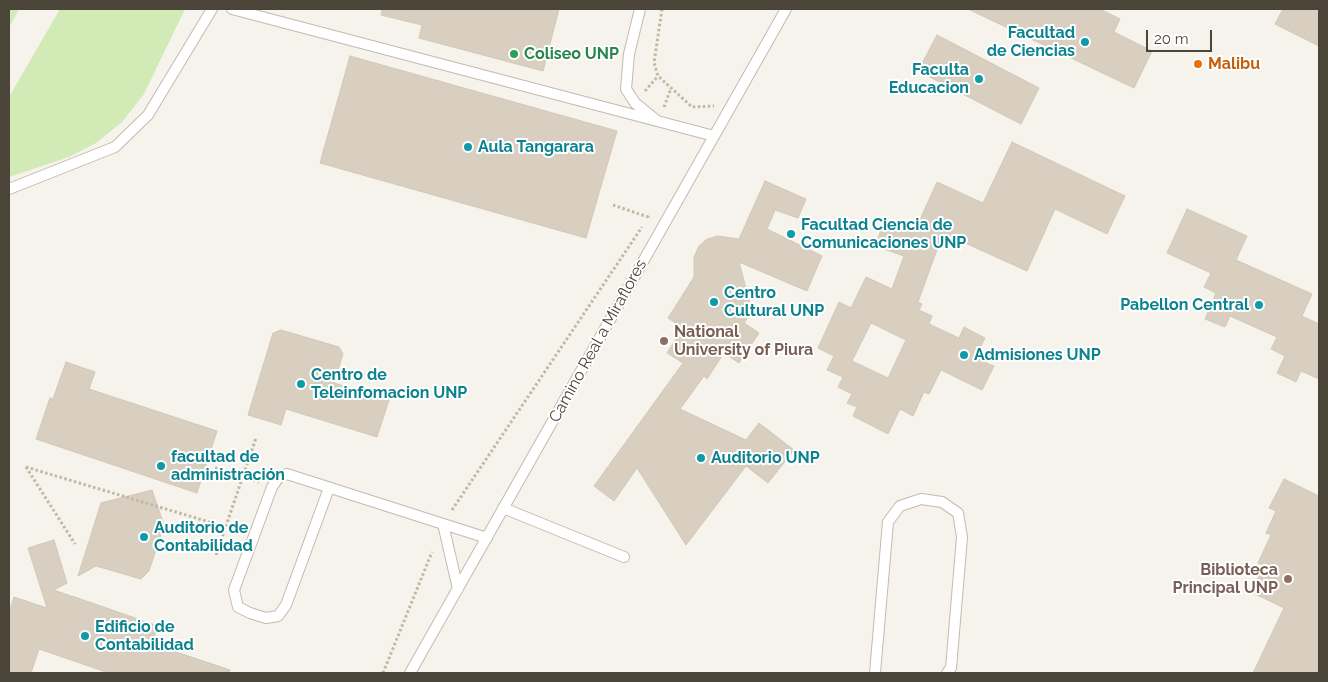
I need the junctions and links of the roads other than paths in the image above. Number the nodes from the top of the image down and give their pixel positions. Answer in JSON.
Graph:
{"nodes":[{"id":1,"x":212,"y":9,"type":"edge"},
{"id":2,"x":232,"y":9,"type":"edge"},
{"id":3,"x":640,"y":9,"type":"edge"},
{"id":4,"x":786,"y":9,"type":"edge"},
{"id":5,"x":659,"y":122,"type":"junction"},
{"id":6,"x":714,"y":136,"type":"junction"},
{"id":7,"x":9,"y":189,"type":"edge"},
{"id":8,"x":329,"y":488,"type":"junction"},
{"id":9,"x":503,"y":508,"type":"junction"},
{"id":10,"x":443,"y":524,"type":"junction"},
{"id":11,"x":487,"y":538,"type":"junction"},
{"id":12,"x":624,"y":557,"type":"dead end"},
{"id":13,"x":458,"y":589,"type":"junction"},
{"id":14,"x":410,"y":673,"type":"edge"},
{"id":15,"x":874,"y":673,"type":"edge"},
{"id":16,"x":947,"y":673,"type":"edge"}],
"edges":[{"from":1,"to":7,"type":"lane"},
{"from":2,"to":5,"type":"lane"},
{"from":3,"to":5,"type":"lane"},
{"from":4,"to":6,"type":"lane","name":"Camino Real a Miraflores"},
{"from":5,"to":6,"type":"lane"},
{"from":6,"to":9,"type":"lane","name":"Camino Real a Miraflores"},
{"from":8,"to":8,"type":"lane"},
{"from":8,"to":10,"type":"lane"},
{"from":9,"to":11,"type":"lane","name":"Camino Real a Miraflores"},
{"from":9,"to":12,"type":"lane"},
{"from":10,"to":11,"type":"lane"},
{"from":10,"to":13,"type":"lane"},
{"from":11,"to":13,"type":"lane","name":"Camino Real a Miraflores"},
{"from":13,"to":14,"type":"lane","name":"Camino Real a Miraflores"},
{"from":15,"to":16,"type":"lane"}]}
